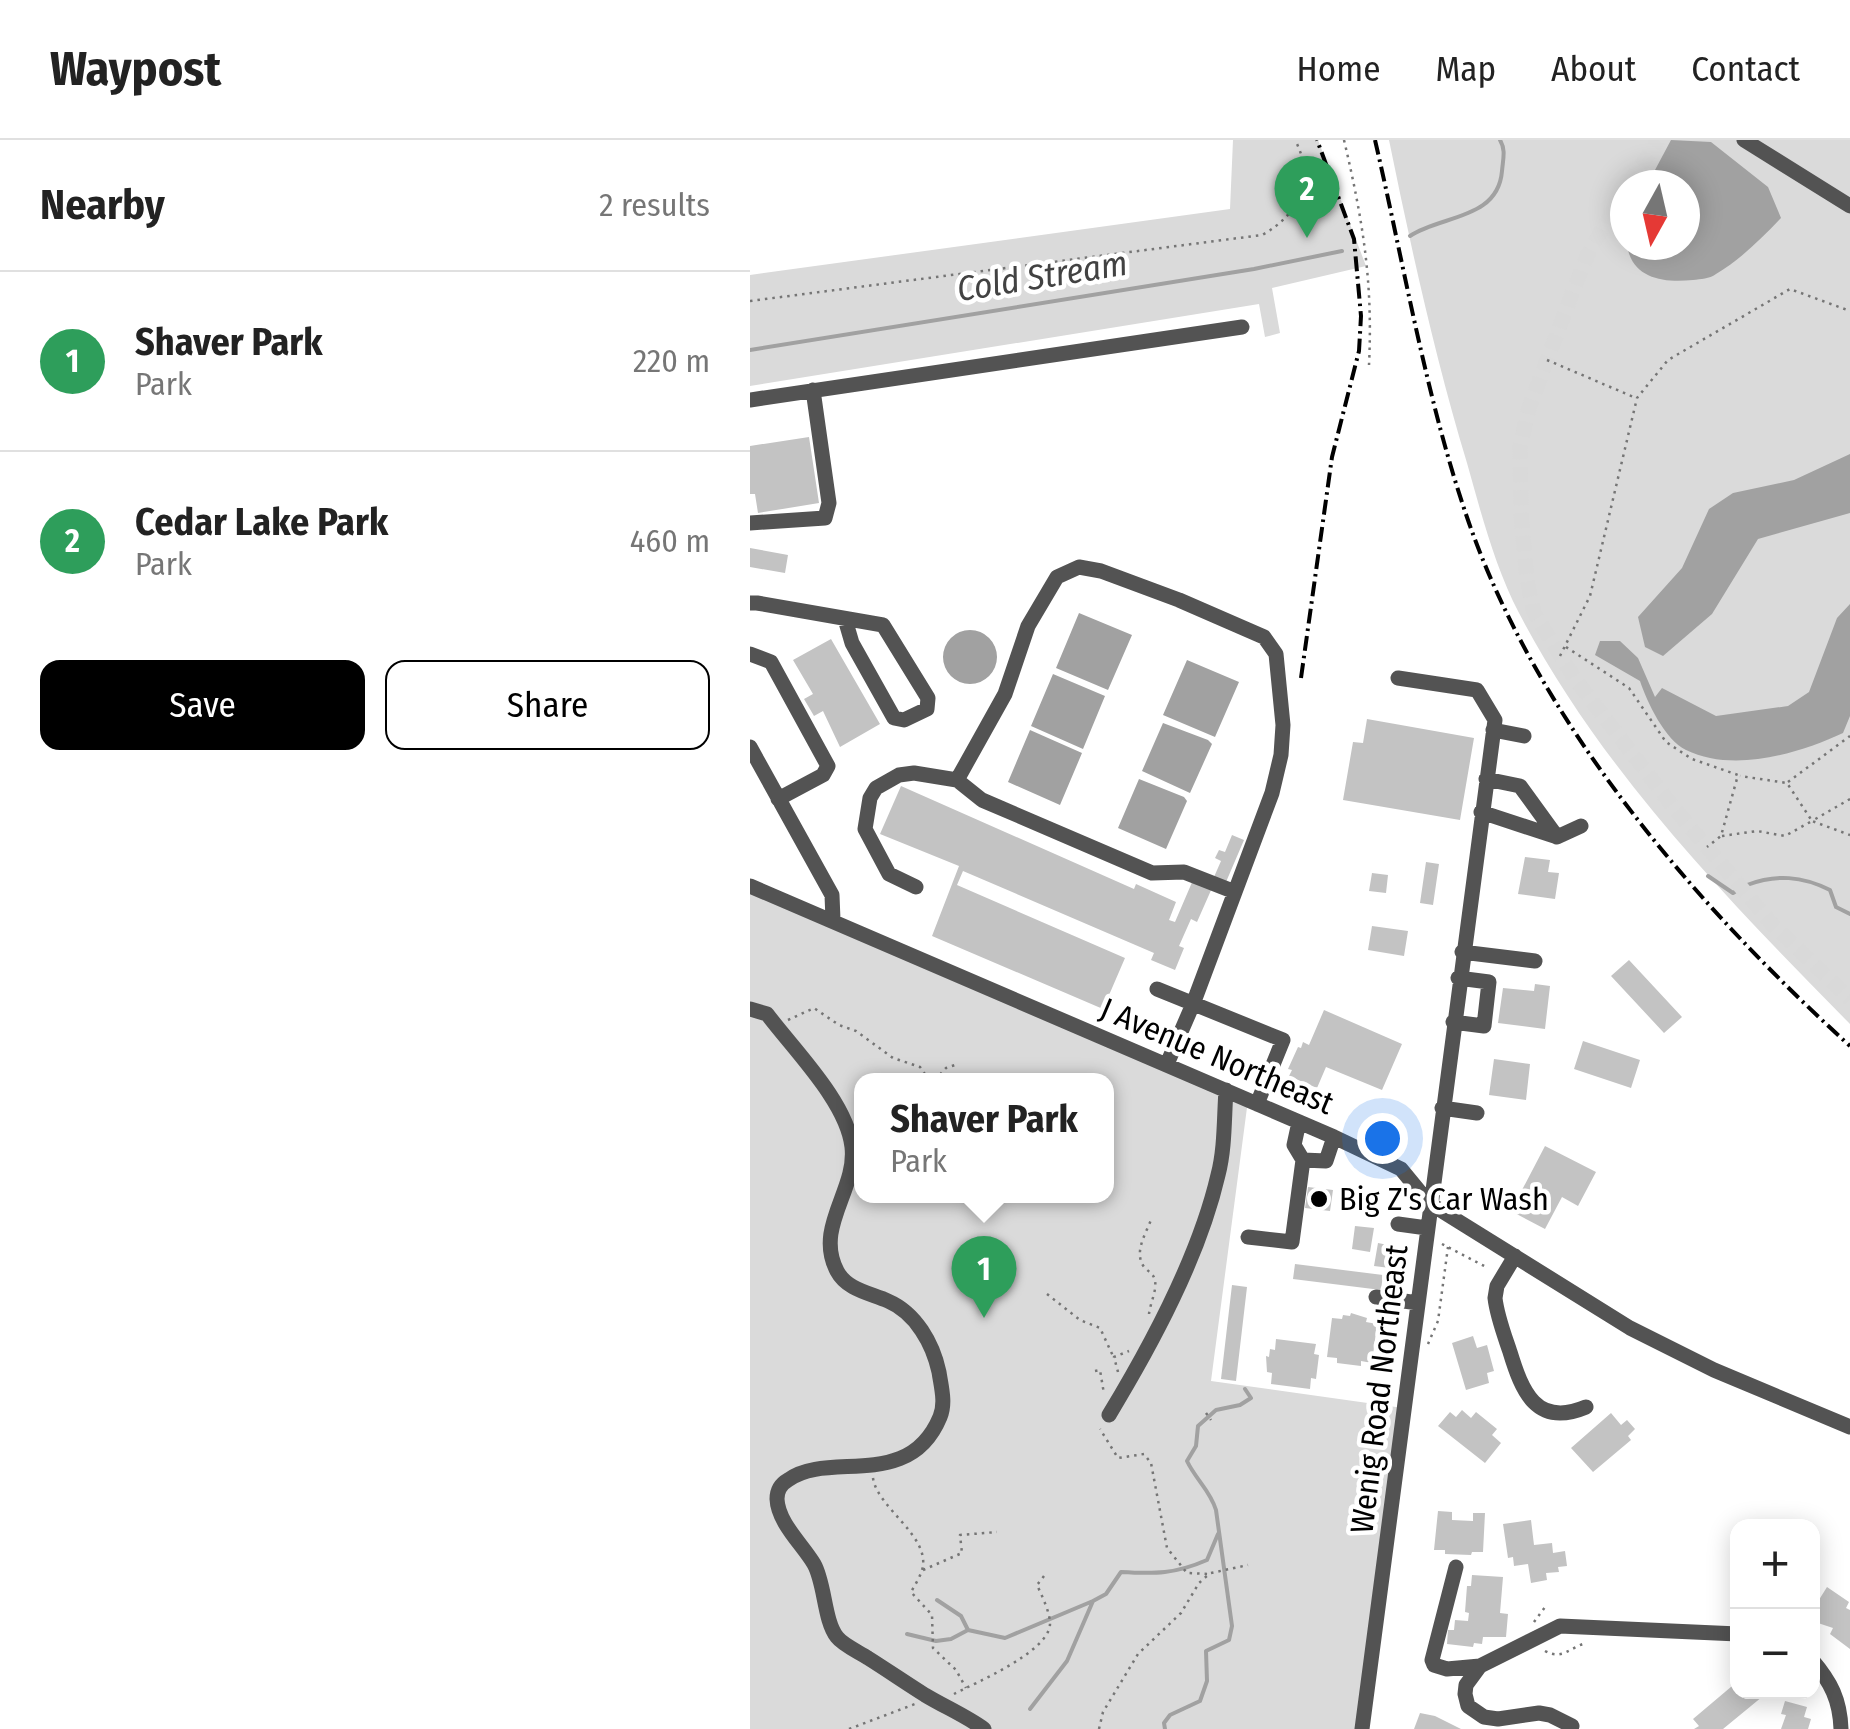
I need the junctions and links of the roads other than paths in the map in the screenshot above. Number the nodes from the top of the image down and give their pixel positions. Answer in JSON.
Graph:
{"nodes":[{"id":1,"x":1744,"y":140,"type":"edge"},
{"id":2,"x":1850,"y":206,"type":"edge"},
{"id":3,"x":1242,"y":327,"type":"dead end"},
{"id":4,"x":813,"y":390,"type":"junction"},
{"id":5,"x":750,"y":400,"type":"edge"},
{"id":6,"x":750,"y":522,"type":"edge"},
{"id":7,"x":750,"y":603,"type":"edge"},
{"id":8,"x":846,"y":619,"type":"junction"},
{"id":9,"x":750,"y":654,"type":"edge"},
{"id":10,"x":1398,"y":678,"type":"dead end"},
{"id":11,"x":1493,"y":730,"type":"junction"},
{"id":12,"x":1524,"y":736,"type":"dead end"},
{"id":13,"x":750,"y":747,"type":"edge"},
{"id":14,"x":1486,"y":779,"type":"junction"},
{"id":15,"x":957,"y":780,"type":"junction"},
{"id":16,"x":778,"y":799,"type":"junction"},
{"id":17,"x":1481,"y":815,"type":"junction"},
{"id":18,"x":1581,"y":826,"type":"dead end"},
{"id":19,"x":1556,"y":837,"type":"junction"},
{"id":20,"x":1473,"y":872,"type":"junction"},
{"id":21,"x":1490,"y":874,"type":"dead end"},
{"id":22,"x":750,"y":886,"type":"edge"},
{"id":23,"x":916,"y":887,"type":"dead end"},
{"id":24,"x":1235,"y":892,"type":"junction"},
{"id":25,"x":833,"y":920,"type":"junction"},
{"id":26,"x":1462,"y":952,"type":"junction"},
{"id":27,"x":1535,"y":961,"type":"dead end"},
{"id":28,"x":1458,"y":978,"type":"junction"},
{"id":29,"x":1157,"y":989,"type":"dead end"},
{"id":30,"x":1193,"y":1004,"type":"junction"},
{"id":31,"x":750,"y":1008,"type":"edge"},
{"id":32,"x":1453,"y":1022,"type":"junction"},
{"id":33,"x":1167,"y":1064,"type":"junction"},
{"id":34,"x":1226,"y":1090,"type":"junction"},
{"id":35,"x":1257,"y":1104,"type":"junction"},
{"id":36,"x":1442,"y":1108,"type":"junction"},
{"id":37,"x":1477,"y":1113,"type":"dead end"},
{"id":38,"x":1299,"y":1122,"type":"junction"},
{"id":39,"x":1334,"y":1137,"type":"junction"},
{"id":40,"x":1303,"y":1160,"type":"junction"},
{"id":41,"x":1429,"y":1203,"type":"junction"},
{"id":42,"x":1398,"y":1224,"type":"dead end"},
{"id":43,"x":1432,"y":1234,"type":"junction"},
{"id":44,"x":1248,"y":1237,"type":"dead end"},
{"id":45,"x":1515,"y":1256,"type":"junction"},
{"id":46,"x":1376,"y":1297,"type":"dead end"},
{"id":47,"x":1418,"y":1303,"type":"junction"},
{"id":48,"x":1586,"y":1406,"type":"dead end"},
{"id":49,"x":1105,"y":1422,"type":"road end"},
{"id":50,"x":1850,"y":1427,"type":"edge"},
{"id":51,"x":1456,"y":1567,"type":"dead end"},
{"id":52,"x":1730,"y":1634,"type":"edge"},
{"id":53,"x":1480,"y":1666,"type":"junction"},
{"id":54,"x":1820,"y":1670,"type":"edge"},
{"id":55,"x":1572,"y":1726,"type":"dead end"},
{"id":56,"x":984,"y":1729,"type":"edge"},
{"id":57,"x":1362,"y":1729,"type":"edge"},
{"id":58,"x":1841,"y":1729,"type":"edge"}],
"edges":[{"from":1,"to":2,"type":"street"},
{"from":3,"to":4,"type":"street"},
{"from":4,"to":5,"type":"street"},
{"from":4,"to":6,"type":"street"},
{"from":7,"to":8,"type":"street"},
{"from":8,"to":8,"type":"street"},
{"from":9,"to":16,"type":"street"},
{"from":10,"to":11,"type":"street"},
{"from":11,"to":12,"type":"street"},
{"from":11,"to":14,"type":"street","name":"Wenig Road Northeast"},
{"from":13,"to":16,"type":"street"},
{"from":14,"to":17,"type":"street","name":"Wenig Road Northeast"},
{"from":14,"to":19,"type":"street"},
{"from":15,"to":23,"type":"street"},
{"from":15,"to":24,"type":"street"},
{"from":15,"to":24,"type":"street"},
{"from":16,"to":25,"type":"street"},
{"from":17,"to":19,"type":"street"},
{"from":17,"to":20,"type":"street","name":"Wenig Road Northeast"},
{"from":18,"to":19,"type":"street"},
{"from":20,"to":21,"type":"street"},
{"from":20,"to":26,"type":"street","name":"Wenig Road Northeast"},
{"from":22,"to":25,"type":"street","name":"J Avenue Northeast"},
{"from":24,"to":30,"type":"street"},
{"from":25,"to":33,"type":"street","name":"J Avenue Northeast"},
{"from":26,"to":27,"type":"street"},
{"from":26,"to":28,"type":"street","name":"Wenig Road Northeast"},
{"from":28,"to":32,"type":"street","name":"Wenig Road Northeast"},
{"from":28,"to":32,"type":"street"},
{"from":29,"to":30,"type":"street"},
{"from":30,"to":33,"type":"street"},
{"from":30,"to":35,"type":"street"},
{"from":31,"to":56,"type":"street"},
{"from":32,"to":36,"type":"street","name":"Wenig Road Northeast"},
{"from":33,"to":34,"type":"street","name":"J Avenue Northeast"},
{"from":34,"to":35,"type":"street","name":"J Avenue Northeast"},
{"from":34,"to":49,"type":"street"},
{"from":35,"to":38,"type":"street","name":"J Avenue Northeast"},
{"from":36,"to":37,"type":"street"},
{"from":36,"to":41,"type":"street","name":"Wenig Road Northeast"},
{"from":38,"to":39,"type":"street","name":"J Avenue Northeast"},
{"from":38,"to":40,"type":"street"},
{"from":39,"to":40,"type":"street"},
{"from":39,"to":41,"type":"street","name":"J Avenue Northeast"},
{"from":40,"to":44,"type":"street"},
{"from":41,"to":43,"type":"street","name":"Wenig Road Northeast"},
{"from":41,"to":45,"type":"street","name":"J Avenue Northeast"},
{"from":42,"to":43,"type":"street"},
{"from":43,"to":47,"type":"street","name":"Wenig Road Northeast"},
{"from":45,"to":48,"type":"street"},
{"from":45,"to":50,"type":"street","name":"J Avenue Northeast"},
{"from":46,"to":47,"type":"street"},
{"from":47,"to":57,"type":"street","name":"Wenig Road Northeast"},
{"from":51,"to":53,"type":"street"},
{"from":52,"to":53,"type":"street"},
{"from":53,"to":55,"type":"street"},
{"from":54,"to":58,"type":"street"}]}
